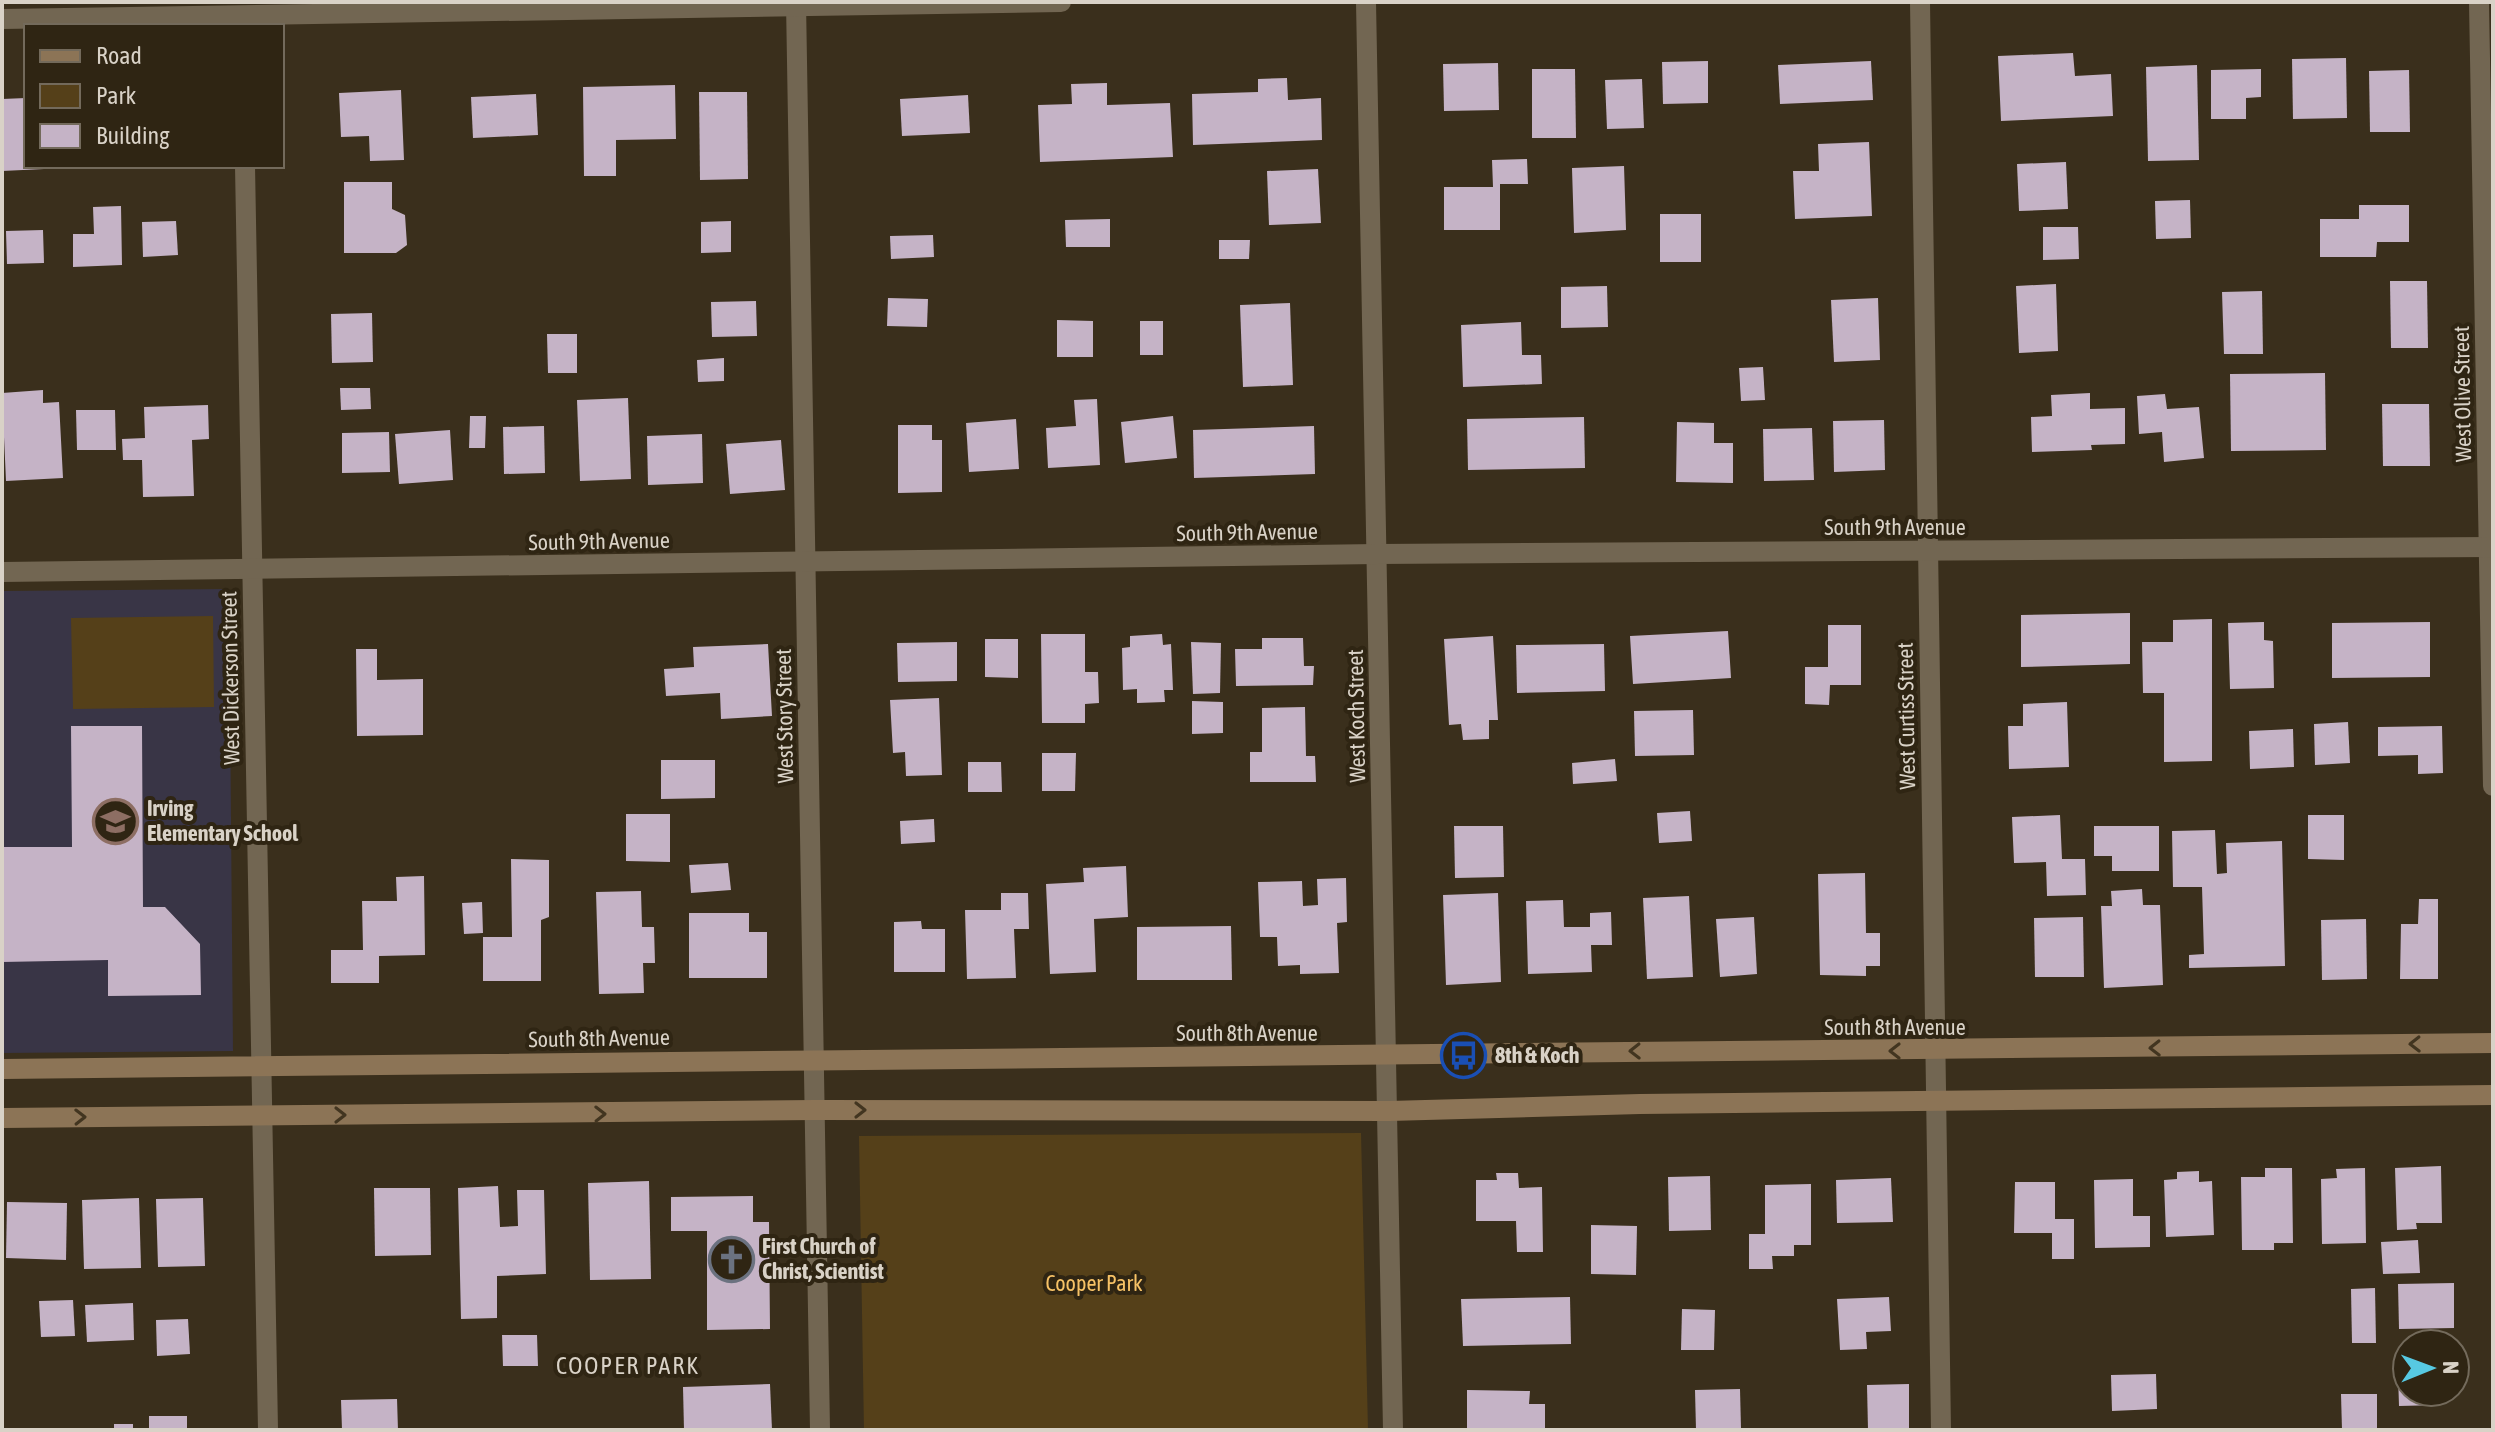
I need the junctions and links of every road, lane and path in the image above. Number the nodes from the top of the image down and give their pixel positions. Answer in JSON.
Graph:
{"nodes":[{"id":1,"x":1061,"y":2,"type":"edge"},
{"id":2,"x":1366,"y":2,"type":"edge"},
{"id":3,"x":1920,"y":2,"type":"edge"},
{"id":4,"x":2479,"y":2,"type":"edge"},
{"id":5,"x":796,"y":3,"type":"edge"},
{"id":6,"x":242,"y":13,"type":"edge"},
{"id":7,"x":2,"y":19,"type":"edge"},
{"id":8,"x":245,"y":168,"type":"edge"},
{"id":9,"x":2491,"y":547,"type":"edge"},
{"id":10,"x":1928,"y":550,"type":"junction"},
{"id":11,"x":1377,"y":554,"type":"junction"},
{"id":12,"x":806,"y":563,"type":"junction"},
{"id":13,"x":252,"y":568,"type":"junction"},
{"id":14,"x":2,"y":572,"type":"edge"},
{"id":15,"x":2493,"y":786,"type":"edge"},
{"id":16,"x":2493,"y":1043,"type":"edge"},
{"id":17,"x":1936,"y":1051,"type":"junction"},
{"id":18,"x":1388,"y":1056,"type":"junction"},
{"id":19,"x":814,"y":1059,"type":"junction"},
{"id":20,"x":2,"y":1069,"type":"edge"},
{"id":21,"x":261,"y":1069,"type":"junction"},
{"id":22,"x":2493,"y":1095,"type":"edge"},
{"id":23,"x":1936,"y":1101,"type":"junction"},
{"id":24,"x":815,"y":1110,"type":"junction"},
{"id":25,"x":1389,"y":1111,"type":"junction"},
{"id":26,"x":262,"y":1115,"type":"junction"},
{"id":27,"x":2,"y":1118,"type":"edge"},
{"id":28,"x":268,"y":1430,"type":"edge"},
{"id":29,"x":820,"y":1430,"type":"edge"},
{"id":30,"x":1393,"y":1430,"type":"edge"},
{"id":31,"x":1941,"y":1430,"type":"edge"}],
"edges":[{"from":1,"to":5,"type":"street"},
{"from":2,"to":11,"type":"street","name":"West Koch Street"},
{"from":3,"to":10,"type":"street","name":"West Curtiss Street"},
{"from":4,"to":9,"type":"street","name":"West Olive Street"},
{"from":5,"to":6,"type":"street"},
{"from":5,"to":12,"type":"street","name":"West Story Street"},
{"from":6,"to":7,"type":"street"},
{"from":8,"to":13,"type":"street","name":"West Dickerson Street"},
{"from":9,"to":10,"type":"street","name":"South 9th Avenue"},
{"from":9,"to":15,"type":"street","name":"West Olive Street"},
{"from":10,"to":11,"type":"street","name":"South 9th Avenue"},
{"from":10,"to":17,"type":"street","name":"West Curtiss Street"},
{"from":11,"to":12,"type":"street","name":"South 9th Avenue"},
{"from":11,"to":18,"type":"street","name":"West Koch Street"},
{"from":12,"to":13,"type":"street","name":"South 9th Avenue"},
{"from":12,"to":19,"type":"street","name":"West Story Street"},
{"from":13,"to":14,"type":"street","name":"South 9th Avenue"},
{"from":13,"to":21,"type":"street","name":"West Dickerson Street"},
{"from":16,"to":17,"type":"street","name":"South 8th Avenue","one_way":true},
{"from":17,"to":18,"type":"street","name":"South 8th Avenue","one_way":true},
{"from":17,"to":23,"type":"street","name":"West Curtiss Street"},
{"from":18,"to":19,"type":"street","name":"South 8th Avenue"},
{"from":18,"to":25,"type":"street","name":"West Koch Street"},
{"from":19,"to":21,"type":"street","name":"South 8th Avenue"},
{"from":19,"to":24,"type":"street","name":"West Story Street"},
{"from":20,"to":21,"type":"street","name":"South 8th Avenue"},
{"from":21,"to":26,"type":"street","name":"West Dickerson Street"},
{"from":22,"to":23,"type":"street"},
{"from":23,"to":25,"type":"street"},
{"from":23,"to":31,"type":"street","name":"West Curtiss Street"},
{"from":24,"to":25,"type":"street","one_way":true},
{"from":26,"to":24,"type":"street","one_way":true},
{"from":24,"to":29,"type":"street","name":"West Story Street"},
{"from":25,"to":30,"type":"street","name":"West Koch Street"},
{"from":27,"to":26,"type":"street","one_way":true},
{"from":26,"to":28,"type":"street","name":"West Dickerson Street"}]}
